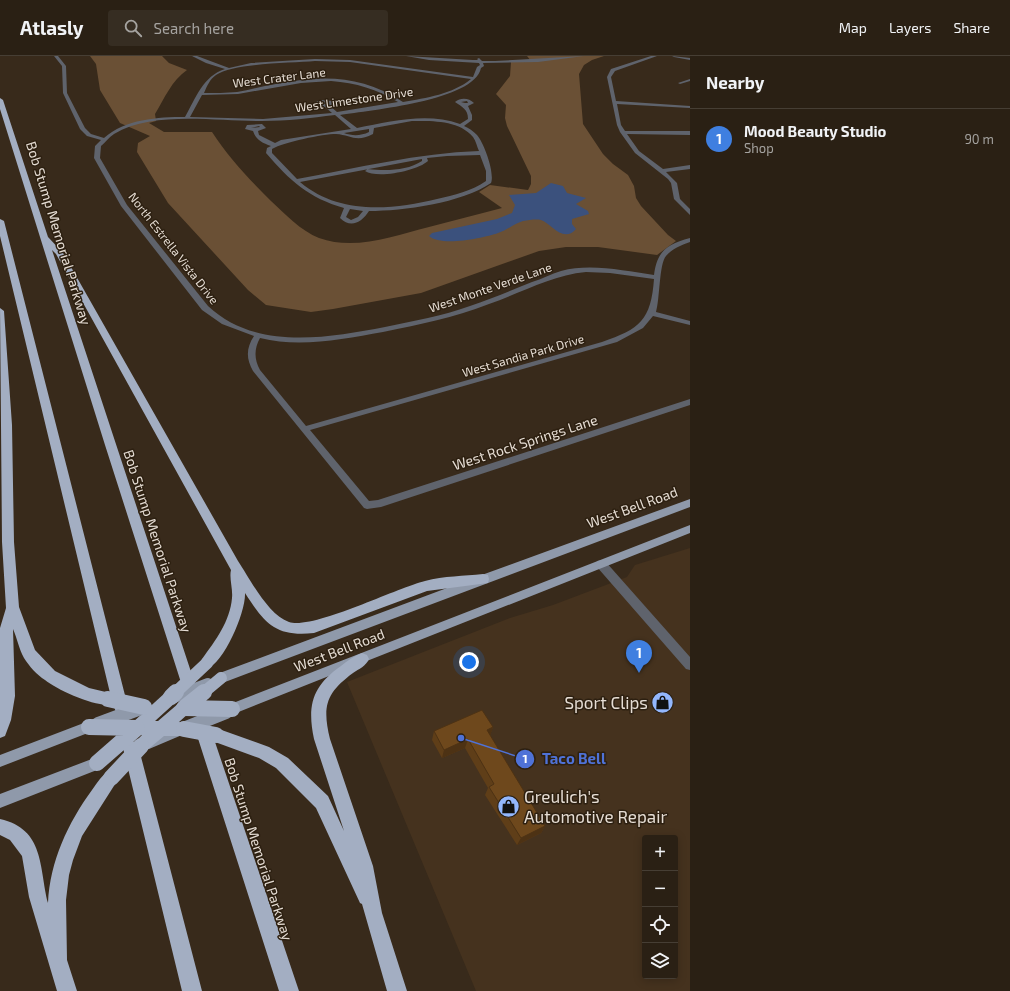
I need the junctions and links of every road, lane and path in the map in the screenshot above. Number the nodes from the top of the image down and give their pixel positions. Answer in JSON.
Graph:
{"nodes":[{"id":1,"x":56,"y":56,"type":"edge"},
{"id":2,"x":194,"y":56,"type":"edge"},
{"id":3,"x":408,"y":56,"type":"edge"},
{"id":4,"x":434,"y":56,"type":"edge"},
{"id":5,"x":554,"y":56,"type":"edge"},
{"id":6,"x":582,"y":56,"type":"edge"},
{"id":7,"x":655,"y":56,"type":"edge"},
{"id":8,"x":674,"y":56,"type":"edge"},
{"id":9,"x":314,"y":58,"type":"edge"},
{"id":10,"x":690,"y":59,"type":"edge"},
{"id":11,"x":479,"y":60,"type":"junction"},
{"id":12,"x":229,"y":69,"type":"junction"},
{"id":13,"x":474,"y":78,"type":"junction"},
{"id":14,"x":690,"y":80,"type":"edge"},
{"id":15,"x":680,"y":83,"type":"dead end"},
{"id":16,"x":201,"y":94,"type":"junction"},
{"id":17,"x":0,"y":100,"type":"edge"},
{"id":18,"x":614,"y":102,"type":"junction"},
{"id":19,"x":402,"y":103,"type":"junction"},
{"id":20,"x":465,"y":105,"type":"dead end"},
{"id":21,"x":327,"y":106,"type":"dead end"},
{"id":22,"x":690,"y":107,"type":"edge"},
{"id":23,"x":336,"y":114,"type":"junction"},
{"id":24,"x":187,"y":118,"type":"junction"},
{"id":25,"x":372,"y":126,"type":"junction"},
{"id":26,"x":460,"y":126,"type":"junction"},
{"id":27,"x":355,"y":129,"type":"junction"},
{"id":28,"x":255,"y":130,"type":"dead end"},
{"id":29,"x":337,"y":132,"type":"junction"},
{"id":30,"x":623,"y":132,"type":"junction"},
{"id":31,"x":690,"y":132,"type":"edge"},
{"id":32,"x":103,"y":139,"type":"junction"},
{"id":33,"x":274,"y":145,"type":"junction"},
{"id":34,"x":482,"y":153,"type":"junction"},
{"id":35,"x":690,"y":167,"type":"edge"},
{"id":36,"x":662,"y":171,"type":"junction"},
{"id":37,"x":296,"y":181,"type":"junction"},
{"id":38,"x":348,"y":206,"type":"junction"},
{"id":39,"x":367,"y":208,"type":"junction"},
{"id":40,"x":690,"y":213,"type":"edge"},
{"id":41,"x":0,"y":221,"type":"edge"},
{"id":42,"x":43,"y":236,"type":"junction"},
{"id":43,"x":690,"y":240,"type":"edge"},
{"id":44,"x":658,"y":278,"type":"junction"},
{"id":45,"x":0,"y":311,"type":"edge"},
{"id":46,"x":652,"y":313,"type":"junction"},
{"id":47,"x":690,"y":323,"type":"edge"},
{"id":48,"x":258,"y":335,"type":"junction"},
{"id":49,"x":690,"y":402,"type":"edge"},
{"id":50,"x":305,"y":429,"type":"junction"},
{"id":51,"x":690,"y":503,"type":"edge"},
{"id":52,"x":690,"y":529,"type":"edge"},
{"id":53,"x":601,"y":564,"type":"junction"},
{"id":54,"x":234,"y":565,"type":"junction"},
{"id":55,"x":484,"y":579,"type":"junction"},
{"id":56,"x":12,"y":607,"type":"junction"},
{"id":57,"x":362,"y":659,"type":"junction"},
{"id":58,"x":690,"y":665,"type":"edge"},
{"id":59,"x":221,"y":678,"type":"junction"},
{"id":60,"x":172,"y":697,"type":"junction"},
{"id":61,"x":152,"y":707,"type":"junction"},
{"id":62,"x":184,"y":708,"type":"junction"},
{"id":63,"x":232,"y":709,"type":"junction"},
{"id":64,"x":89,"y":727,"type":"junction"},
{"id":65,"x":137,"y":728,"type":"junction"},
{"id":66,"x":161,"y":728,"type":"junction"},
{"id":67,"x":184,"y":729,"type":"junction"},
{"id":68,"x":0,"y":731,"type":"edge"},
{"id":69,"x":141,"y":746,"type":"junction"},
{"id":70,"x":0,"y":761,"type":"edge"},
{"id":71,"x":97,"y":763,"type":"junction"},
{"id":72,"x":0,"y":801,"type":"edge"},
{"id":73,"x":0,"y":827,"type":"edge"},
{"id":74,"x":373,"y":913,"type":"junction"},
{"id":75,"x":58,"y":959,"type":"junction"},
{"id":76,"x":66,"y":991,"type":"edge"},
{"id":77,"x":192,"y":991,"type":"edge"},
{"id":78,"x":289,"y":991,"type":"edge"},
{"id":79,"x":397,"y":991,"type":"edge"}],
"edges":[{"from":1,"to":32,"type":"street"},
{"from":2,"to":12,"type":"street"},
{"from":3,"to":11,"type":"street"},
{"from":4,"to":11,"type":"street"},
{"from":5,"to":11,"type":"street"},
{"from":6,"to":11,"type":"street"},
{"from":7,"to":18,"type":"street"},
{"from":8,"to":10,"type":"street"},
{"from":9,"to":12,"type":"street"},
{"from":9,"to":13,"type":"street"},
{"from":11,"to":13,"type":"street"},
{"from":12,"to":16,"type":"street"},
{"from":13,"to":19,"type":"street","name":"West Limestone Drive"},
{"from":14,"to":15,"type":"street"},
{"from":16,"to":19,"type":"street","name":"West Crater Lane"},
{"from":16,"to":24,"type":"street"},
{"from":17,"to":42,"type":"highway","name":"Bob Stump Memorial Parkway"},
{"from":18,"to":22,"type":"street"},
{"from":18,"to":30,"type":"street"},
{"from":19,"to":23,"type":"street","name":"West Limestone Drive"},
{"from":20,"to":26,"type":"street"},
{"from":21,"to":23,"type":"street"},
{"from":23,"to":24,"type":"street","name":"West Limestone Drive"},
{"from":23,"to":27,"type":"street"},
{"from":24,"to":32,"type":"street","name":"West Limestone Drive"},
{"from":25,"to":26,"type":"street"},
{"from":25,"to":27,"type":"street"},
{"from":25,"to":29,"type":"street"},
{"from":26,"to":34,"type":"street"},
{"from":27,"to":29,"type":"street"},
{"from":28,"to":33,"type":"street"},
{"from":29,"to":33,"type":"street"},
{"from":30,"to":31,"type":"street"},
{"from":30,"to":36,"type":"street"},
{"from":32,"to":48,"type":"street","name":"North Estrella Vista Drive"},
{"from":33,"to":37,"type":"street"},
{"from":34,"to":37,"type":"street"},
{"from":34,"to":39,"type":"street"},
{"from":35,"to":36,"type":"street"},
{"from":36,"to":40,"type":"street"},
{"from":37,"to":38,"type":"street"},
{"from":38,"to":39,"type":"street"},
{"from":38,"to":39,"type":"street"},
{"from":41,"to":77,"type":"highway"},
{"from":42,"to":54,"type":"highway"},
{"from":42,"to":78,"type":"highway","name":"Bob Stump Memorial Parkway"},
{"from":43,"to":44,"type":"street","name":"West Sandia Park Drive"},
{"from":44,"to":46,"type":"street","name":"West Sandia Park Drive"},
{"from":44,"to":48,"type":"street","name":"West Monte Verde Lane"},
{"from":45,"to":56,"type":"highway"},
{"from":46,"to":47,"type":"street"},
{"from":46,"to":50,"type":"street","name":"West Sandia Park Drive"},
{"from":48,"to":50,"type":"street"},
{"from":49,"to":50,"type":"street","name":"West Rock Springs Lane"},
{"from":51,"to":55,"type":"main road","name":"West Bell Road"},
{"from":52,"to":53,"type":"main road","name":"West Bell Road"},
{"from":53,"to":57,"type":"main road","name":"West Bell Road"},
{"from":53,"to":58,"type":"street"},
{"from":54,"to":55,"type":"highway"},
{"from":54,"to":60,"type":"highway","bridge":true},
{"from":55,"to":59,"type":"main road","name":"West Bell Road"},
{"from":56,"to":61,"type":"highway","bridge":true},
{"from":56,"to":68,"type":"highway"},
{"from":57,"to":63,"type":"main road","name":"West Bell Road"},
{"from":57,"to":74,"type":"highway"},
{"from":59,"to":60,"type":"main road","name":"West Bell Road","bridge":true},
{"from":59,"to":62,"type":"highway","bridge":true},
{"from":60,"to":61,"type":"highway"},
{"from":61,"to":62,"type":"highway"},
{"from":61,"to":64,"type":"main road","bridge":true},
{"from":61,"to":65,"type":"highway"},
{"from":62,"to":63,"type":"highway","bridge":true},
{"from":62,"to":66,"type":"highway"},
{"from":63,"to":67,"type":"main road","name":"West Bell Road","bridge":true},
{"from":64,"to":65,"type":"highway","bridge":true},
{"from":64,"to":70,"type":"main road"},
{"from":65,"to":66,"type":"highway"},
{"from":65,"to":71,"type":"highway","bridge":true},
{"from":66,"to":67,"type":"highway"},
{"from":66,"to":69,"type":"highway"},
{"from":67,"to":69,"type":"main road","name":"West Bell Road"},
{"from":67,"to":74,"type":"highway","bridge":true},
{"from":69,"to":71,"type":"main road","name":"West Bell Road","bridge":true},
{"from":69,"to":75,"type":"highway","bridge":true},
{"from":71,"to":72,"type":"main road","name":"West Bell Road"},
{"from":73,"to":75,"type":"highway"},
{"from":74,"to":79,"type":"highway"},
{"from":75,"to":76,"type":"highway"}]}
